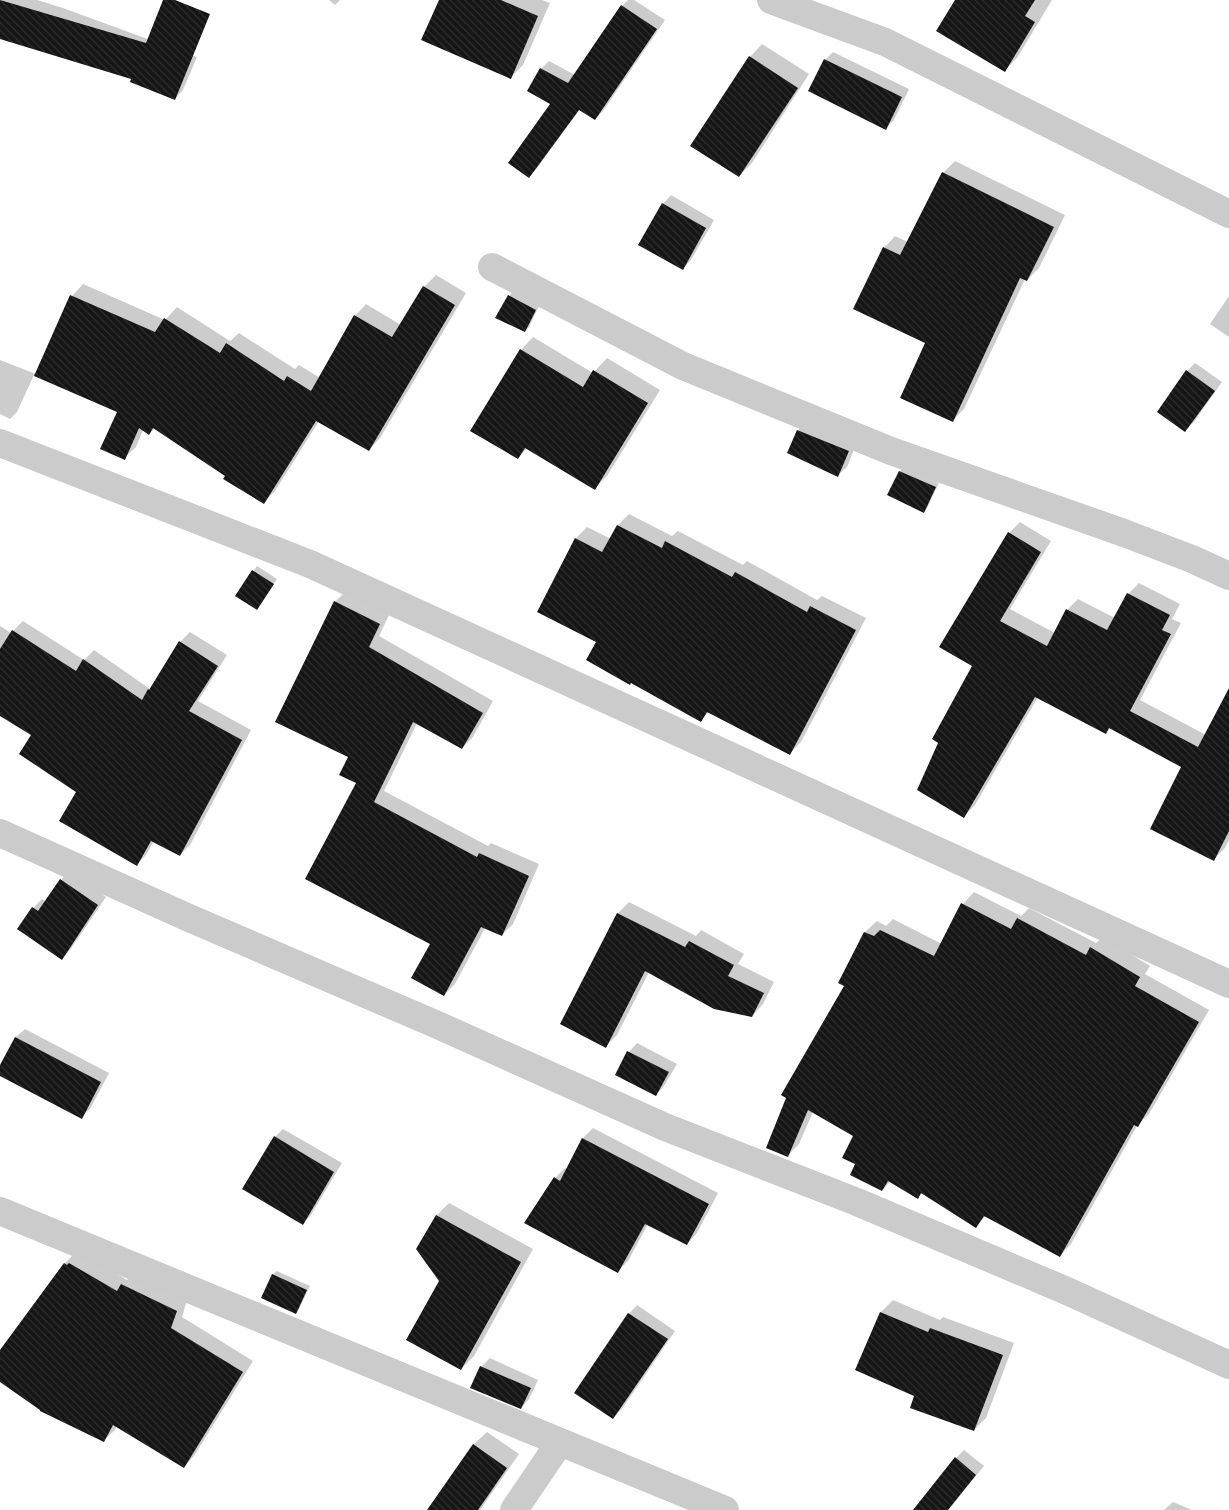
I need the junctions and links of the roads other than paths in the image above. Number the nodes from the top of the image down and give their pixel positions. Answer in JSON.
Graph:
{"nodes":[{"id":1,"x":771,"y":0,"type":"edge"},
{"id":2,"x":1229,"y":214,"type":"edge"},
{"id":3,"x":492,"y":267,"type":"dead end"},
{"id":4,"x":0,"y":443,"type":"edge"},
{"id":5,"x":1229,"y":576,"type":"edge"},
{"id":6,"x":0,"y":833,"type":"edge"},
{"id":7,"x":1229,"y":984,"type":"edge"},
{"id":8,"x":0,"y":1211,"type":"edge"},
{"id":9,"x":1229,"y":1365,"type":"edge"},
{"id":10,"x":560,"y":1442,"type":"junction"},
{"id":11,"x":514,"y":1510,"type":"edge"},
{"id":12,"x":725,"y":1510,"type":"edge"}],
"edges":[{"from":1,"to":2,"type":"street"},
{"from":3,"to":5,"type":"street"},
{"from":4,"to":7,"type":"street"},
{"from":6,"to":9,"type":"street"},
{"from":8,"to":10,"type":"street"},
{"from":10,"to":11,"type":"street"},
{"from":10,"to":12,"type":"street"}]}
